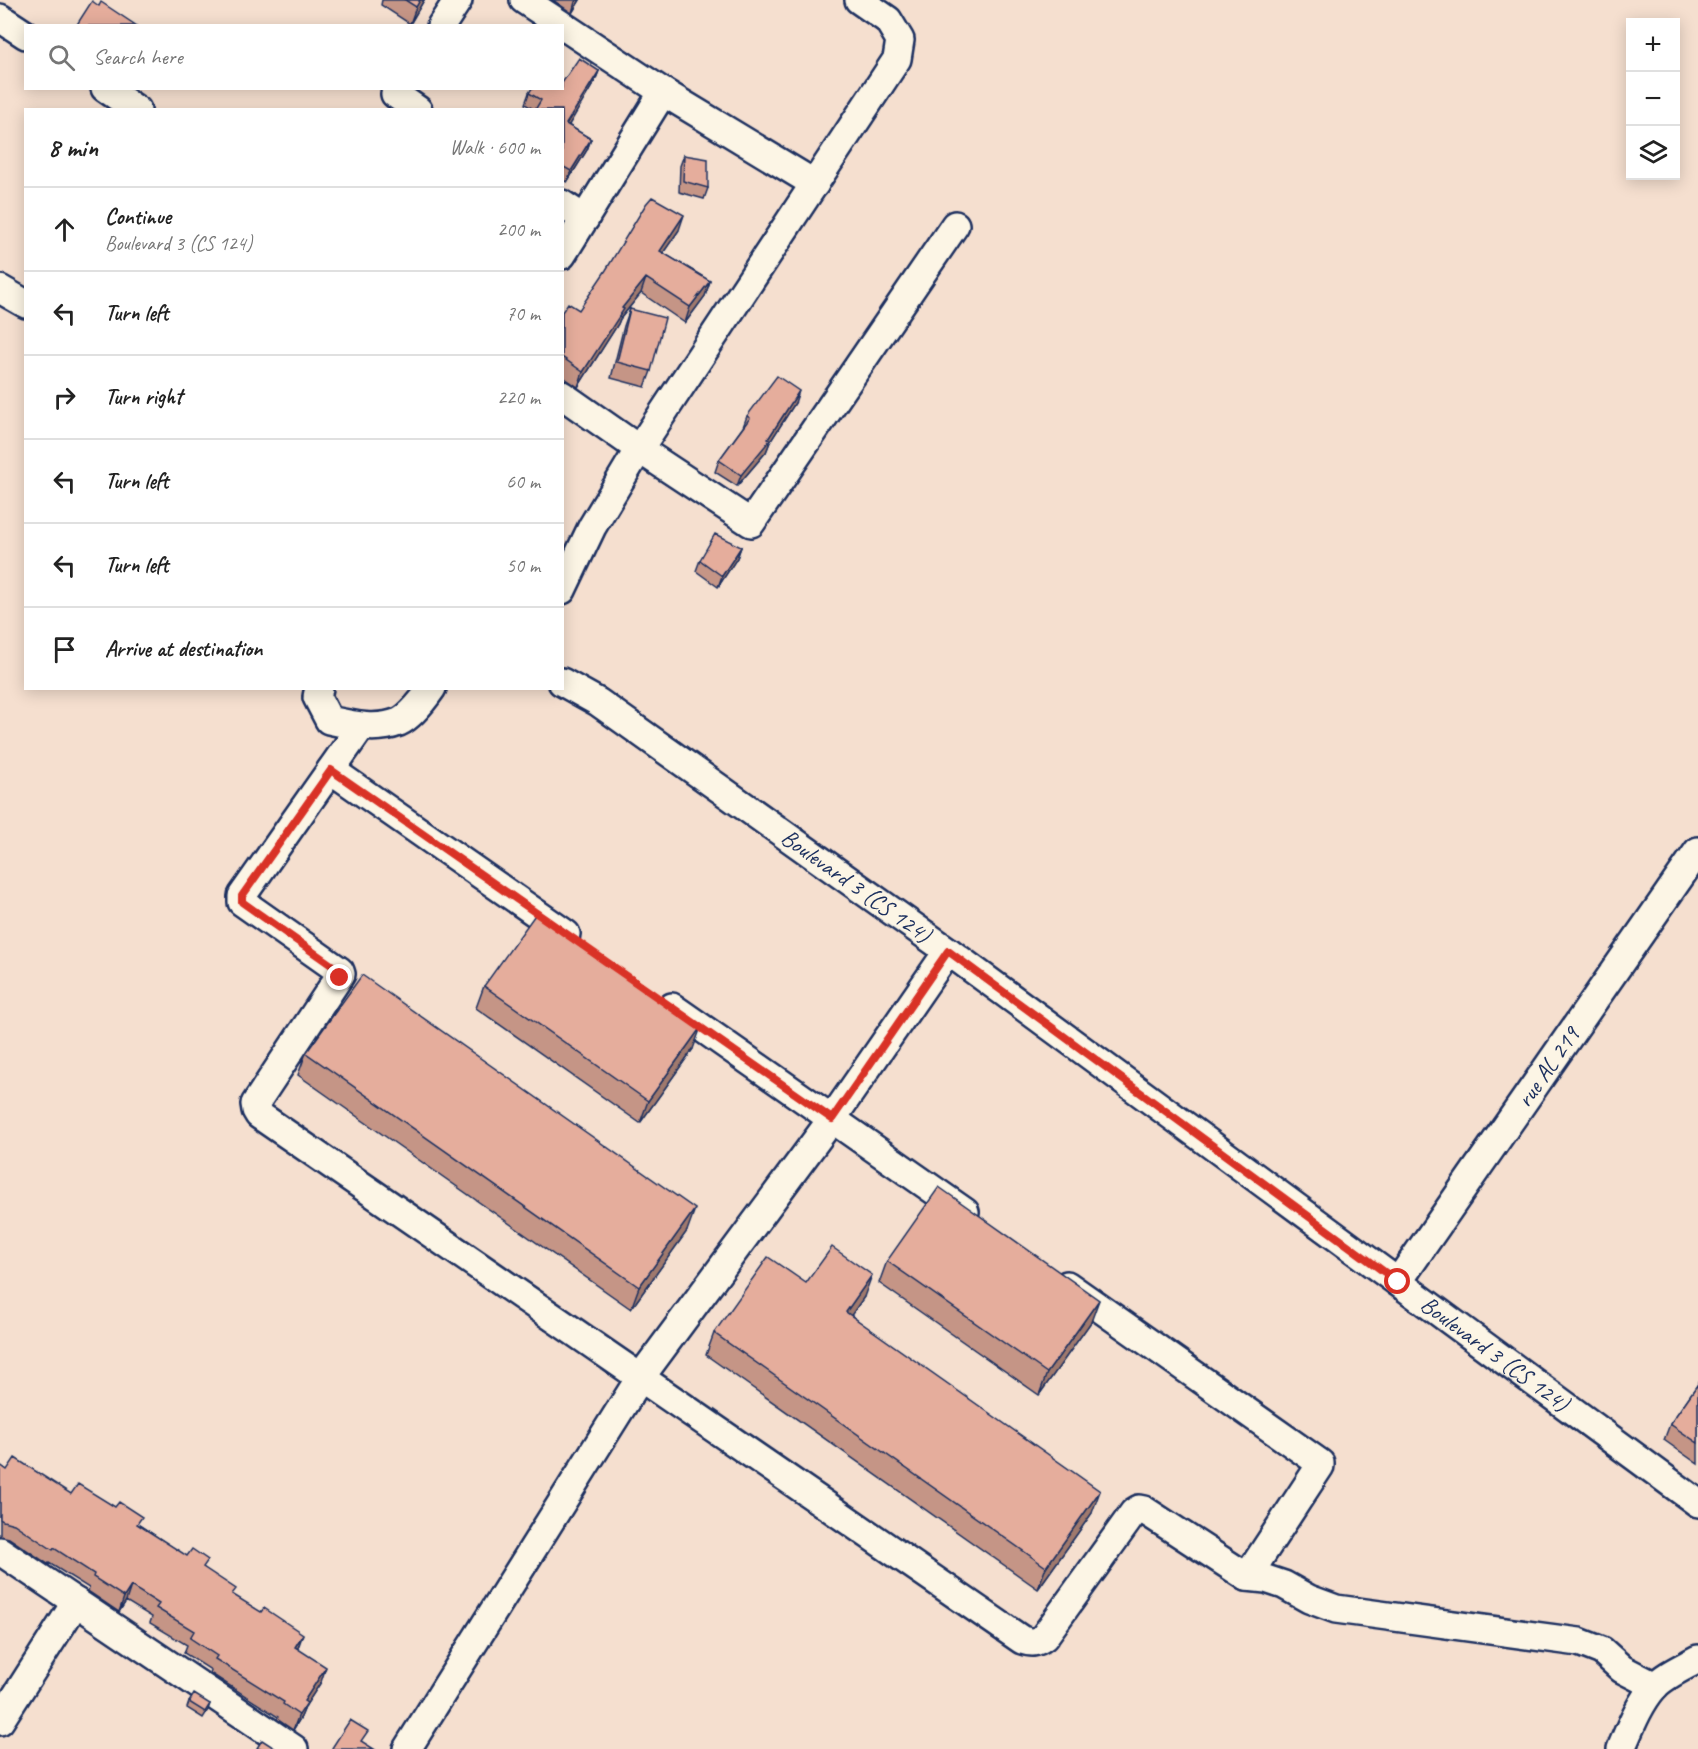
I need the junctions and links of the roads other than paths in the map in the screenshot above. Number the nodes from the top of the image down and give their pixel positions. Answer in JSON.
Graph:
{"nodes":[{"id":1,"x":458,"y":0,"type":"edge"},
{"id":2,"x":524,"y":0,"type":"edge"},
{"id":3,"x":859,"y":0,"type":"edge"},
{"id":4,"x":0,"y":18,"type":"edge"},
{"id":5,"x":442,"y":24,"type":"edge"},
{"id":6,"x":560,"y":24,"type":"edge"},
{"id":7,"x":564,"y":26,"type":"edge"},
{"id":8,"x":24,"y":34,"type":"edge"},
{"id":9,"x":108,"y":90,"type":"edge"},
{"id":10,"x":663,"y":92,"type":"junction"},
{"id":11,"x":393,"y":97,"type":"edge"},
{"id":12,"x":134,"y":108,"type":"edge"},
{"id":13,"x":414,"y":108,"type":"edge"},
{"id":14,"x":815,"y":184,"type":"junction"},
{"id":15,"x":564,"y":205,"type":"edge"},
{"id":16,"x":585,"y":219,"type":"junction"},
{"id":17,"x":954,"y":225,"type":"dead end"},
{"id":18,"x":564,"y":252,"type":"edge"},
{"id":19,"x":0,"y":289,"type":"edge"},
{"id":20,"x":24,"y":303,"type":"edge"},
{"id":21,"x":564,"y":396,"type":"edge"},
{"id":22,"x":639,"y":449,"type":"junction"},
{"id":23,"x":564,"y":586,"type":"edge"},
{"id":24,"x":564,"y":683,"type":"edge"},
{"id":25,"x":319,"y":690,"type":"edge"},
{"id":26,"x":430,"y":690,"type":"edge"},
{"id":27,"x":361,"y":727,"type":"junction"},
{"id":28,"x":331,"y":770,"type":"junction"},
{"id":29,"x":1698,"y":851,"type":"edge"},
{"id":30,"x":586,"y":948,"type":"edge"},
{"id":31,"x":948,"y":951,"type":"junction"},
{"id":32,"x":655,"y":996,"type":"edge"},
{"id":33,"x":832,"y":1119,"type":"junction"},
{"id":34,"x":987,"y":1228,"type":"edge"},
{"id":35,"x":1046,"y":1270,"type":"edge"},
{"id":36,"x":1398,"y":1282,"type":"junction"},
{"id":37,"x":640,"y":1377,"type":"junction"},
{"id":38,"x":1698,"y":1503,"type":"edge"},
{"id":39,"x":0,"y":1551,"type":"edge"},
{"id":40,"x":1247,"y":1577,"type":"junction"},
{"id":41,"x":76,"y":1602,"type":"junction"},
{"id":42,"x":1698,"y":1640,"type":"edge"},
{"id":43,"x":1698,"y":1659,"type":"edge"},
{"id":44,"x":1662,"y":1681,"type":"junction"},
{"id":45,"x":0,"y":1721,"type":"edge"},
{"id":46,"x":294,"y":1749,"type":"edge"},
{"id":47,"x":407,"y":1749,"type":"edge"},
{"id":48,"x":1621,"y":1749,"type":"edge"}],
"edges":[{"from":1,"to":5,"type":"street"},
{"from":2,"to":6,"type":"street"},
{"from":3,"to":14,"type":"street"},
{"from":4,"to":8,"type":"street"},
{"from":7,"to":10,"type":"street"},
{"from":9,"to":12,"type":"street"},
{"from":10,"to":14,"type":"street"},
{"from":10,"to":16,"type":"street"},
{"from":11,"to":13,"type":"street"},
{"from":14,"to":22,"type":"street"},
{"from":15,"to":16,"type":"street"},
{"from":16,"to":18,"type":"street"},
{"from":17,"to":22,"type":"street"},
{"from":19,"to":20,"type":"street"},
{"from":21,"to":22,"type":"street"},
{"from":22,"to":23,"type":"street"},
{"from":24,"to":31,"type":"street","name":"Boulevard 3 (CS 124)"},
{"from":25,"to":27,"type":"street"},
{"from":26,"to":27,"type":"street"},
{"from":27,"to":28,"type":"street"},
{"from":28,"to":30,"type":"street"},
{"from":28,"to":37,"type":"street"},
{"from":29,"to":36,"type":"street","name":"rue AL 219"},
{"from":31,"to":33,"type":"street"},
{"from":31,"to":36,"type":"street","name":"Boulevard 3 (CS 124)"},
{"from":32,"to":33,"type":"street"},
{"from":33,"to":34,"type":"street"},
{"from":33,"to":37,"type":"street"},
{"from":35,"to":40,"type":"street"},
{"from":36,"to":38,"type":"street","name":"Boulevard 3 (CS 124)"},
{"from":37,"to":40,"type":"street"},
{"from":37,"to":47,"type":"street"},
{"from":39,"to":41,"type":"street"},
{"from":40,"to":44,"type":"street"},
{"from":41,"to":45,"type":"street"},
{"from":41,"to":46,"type":"street"},
{"from":42,"to":44,"type":"street"},
{"from":43,"to":44,"type":"street"},
{"from":44,"to":48,"type":"street"}]}
